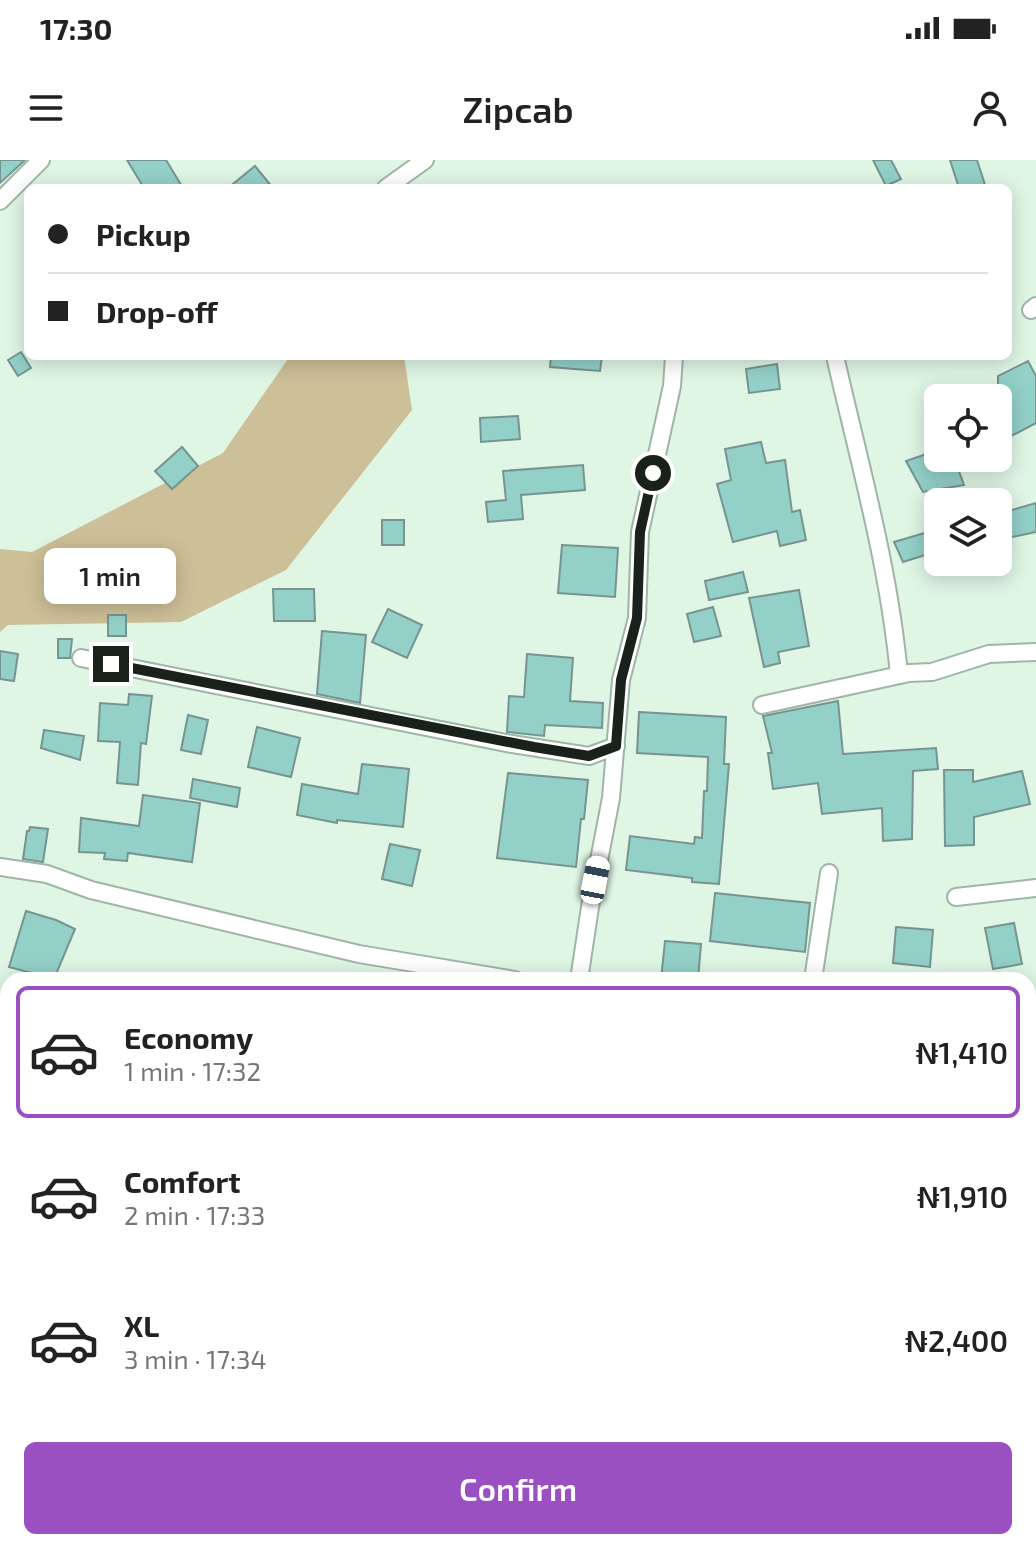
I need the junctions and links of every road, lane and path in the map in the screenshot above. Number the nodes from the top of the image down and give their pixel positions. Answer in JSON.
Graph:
{"nodes":[{"id":1,"x":41,"y":160,"type":"edge"},
{"id":2,"x":425,"y":160,"type":"edge"},
{"id":3,"x":392,"y":184,"type":"edge"},
{"id":4,"x":0,"y":201,"type":"edge"},
{"id":5,"x":674,"y":360,"type":"edge"},
{"id":6,"x":836,"y":360,"type":"edge"},
{"id":7,"x":1036,"y":652,"type":"edge"},
{"id":8,"x":81,"y":658,"type":"dead end"},
{"id":9,"x":899,"y":675,"type":"junction"},
{"id":10,"x":762,"y":705,"type":"dead end"},
{"id":11,"x":616,"y":746,"type":"junction"},
{"id":12,"x":589,"y":756,"type":"junction"},
{"id":13,"x":613,"y":776,"type":"junction"},
{"id":14,"x":0,"y":867,"type":"edge"},
{"id":15,"x":829,"y":873,"type":"dead end"},
{"id":16,"x":1036,"y":888,"type":"edge"},
{"id":17,"x":956,"y":897,"type":"dead end"},
{"id":18,"x":467,"y":972,"type":"edge"},
{"id":19,"x":580,"y":972,"type":"edge"},
{"id":20,"x":814,"y":972,"type":"edge"}],
"edges":[{"from":1,"to":4,"type":"street"},
{"from":2,"to":3,"type":"street"},
{"from":5,"to":11,"type":"street"},
{"from":6,"to":9,"type":"street"},
{"from":7,"to":9,"type":"street"},
{"from":8,"to":12,"type":"street"},
{"from":9,"to":10,"type":"street"},
{"from":11,"to":12,"type":"street"},
{"from":11,"to":13,"type":"street"},
{"from":12,"to":13,"type":"street"},
{"from":13,"to":19,"type":"street"},
{"from":14,"to":18,"type":"street"},
{"from":15,"to":20,"type":"street"},
{"from":16,"to":17,"type":"street"}]}
